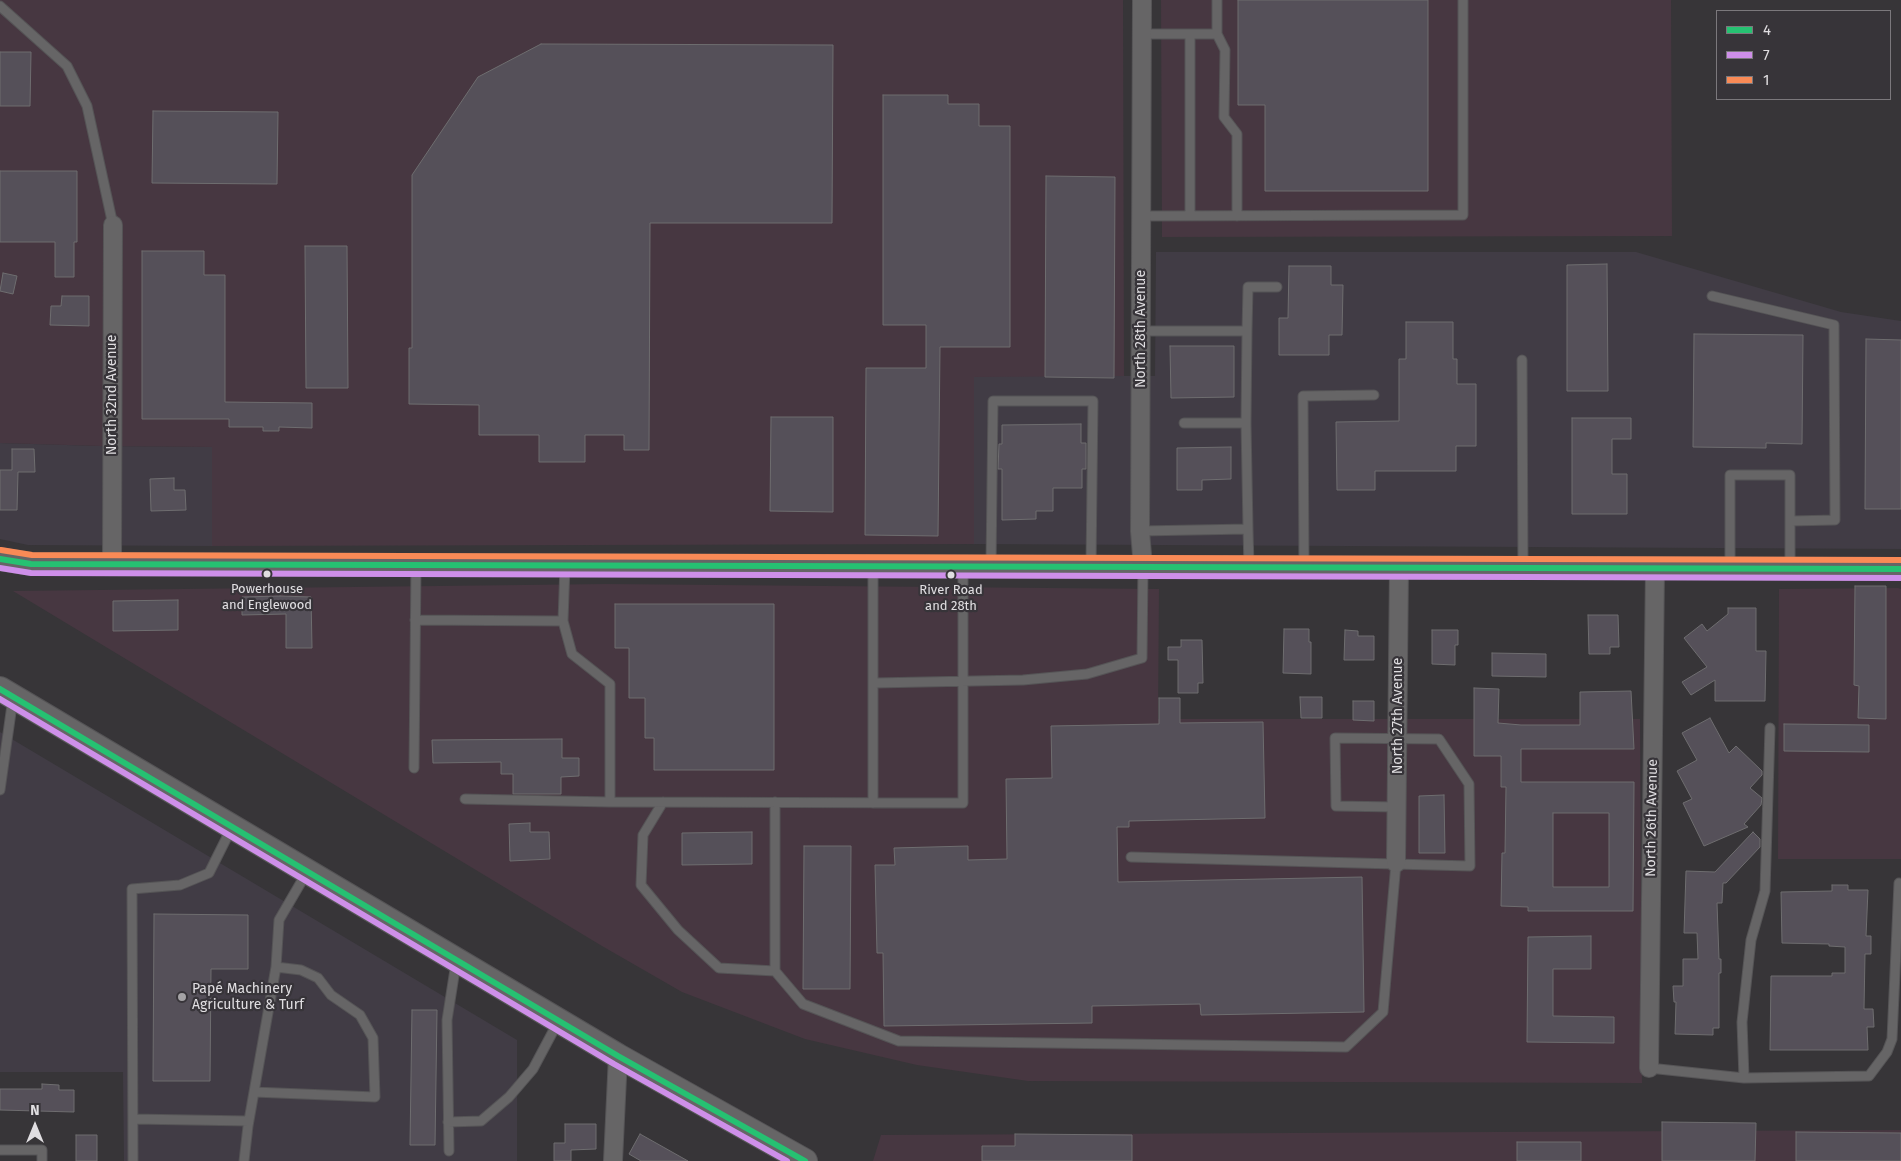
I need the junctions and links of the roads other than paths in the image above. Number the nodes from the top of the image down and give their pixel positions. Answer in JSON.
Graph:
{"nodes":[{"id":1,"x":1142,"y":0,"type":"edge"},
{"id":2,"x":1217,"y":0,"type":"edge"},
{"id":3,"x":1463,"y":0,"type":"edge"},
{"id":4,"x":0,"y":6,"type":"edge"},
{"id":5,"x":1142,"y":34,"type":"junction"},
{"id":6,"x":1190,"y":34,"type":"junction"},
{"id":7,"x":1217,"y":34,"type":"junction"},
{"id":8,"x":1141,"y":216,"type":"junction"},
{"id":9,"x":1190,"y":216,"type":"junction"},
{"id":10,"x":1237,"y":216,"type":"junction"},
{"id":11,"x":112,"y":225,"type":"joint"},
{"id":12,"x":1277,"y":287,"type":"dead end"},
{"id":13,"x":1712,"y":296,"type":"dead end"},
{"id":14,"x":1141,"y":331,"type":"junction"},
{"id":15,"x":1247,"y":332,"type":"junction"},
{"id":16,"x":1522,"y":360,"type":"dead end"},
{"id":17,"x":1374,"y":395,"type":"dead end"},
{"id":18,"x":1184,"y":423,"type":"dead end"},
{"id":19,"x":1246,"y":423,"type":"junction"},
{"id":20,"x":1790,"y":521,"type":"junction"},
{"id":21,"x":1248,"y":529,"type":"junction"},
{"id":22,"x":1140,"y":531,"type":"junction"},
{"id":23,"x":0,"y":559,"type":"edge"},
{"id":24,"x":112,"y":565,"type":"junction"},
{"id":25,"x":416,"y":565,"type":"junction"},
{"id":26,"x":565,"y":566,"type":"junction"},
{"id":27,"x":873,"y":566,"type":"junction"},
{"id":28,"x":963,"y":566,"type":"junction"},
{"id":29,"x":991,"y":566,"type":"junction"},
{"id":30,"x":1091,"y":567,"type":"junction"},
{"id":31,"x":1143,"y":567,"type":"junction"},
{"id":32,"x":1249,"y":568,"type":"junction"},
{"id":33,"x":1304,"y":568,"type":"junction"},
{"id":34,"x":1399,"y":568,"type":"junction"},
{"id":35,"x":1523,"y":569,"type":"junction"},
{"id":36,"x":1655,"y":569,"type":"junction"},
{"id":37,"x":1730,"y":569,"type":"junction"},
{"id":38,"x":1790,"y":569,"type":"junction"},
{"id":39,"x":1901,"y":569,"type":"edge"},
{"id":40,"x":415,"y":620,"type":"junction"},
{"id":41,"x":563,"y":621,"type":"junction"},
{"id":42,"x":964,"y":682,"type":"junction"},
{"id":43,"x":874,"y":683,"type":"junction"},
{"id":44,"x":4,"y":693,"type":"edge"},
{"id":45,"x":1770,"y":728,"type":"dead end"},
{"id":46,"x":1398,"y":738,"type":"junction"},
{"id":47,"x":414,"y":768,"type":"dead end"},
{"id":48,"x":0,"y":790,"type":"edge"},
{"id":49,"x":465,"y":799,"type":"dead end"},
{"id":50,"x":610,"y":802,"type":"junction"},
{"id":51,"x":663,"y":802,"type":"junction"},
{"id":52,"x":776,"y":802,"type":"junction"},
{"id":53,"x":873,"y":803,"type":"junction"},
{"id":54,"x":1397,"y":807,"type":"junction"},
{"id":55,"x":232,"y":827,"type":"junction"},
{"id":56,"x":1131,"y":857,"type":"dead end"},
{"id":57,"x":1396,"y":863,"type":"junction"},
{"id":58,"x":307,"y":872,"type":"junction"},
{"id":59,"x":1899,"y":883,"type":"dead end"},
{"id":60,"x":456,"y":960,"type":"junction"},
{"id":61,"x":276,"y":967,"type":"junction"},
{"id":62,"x":775,"y":971,"type":"junction"},
{"id":63,"x":559,"y":1021,"type":"junction"},
{"id":64,"x":618,"y":1056,"type":"junction"},
{"id":65,"x":1649,"y":1068,"type":"joint"},
{"id":66,"x":1744,"y":1078,"type":"junction"},
{"id":67,"x":254,"y":1092,"type":"junction"},
{"id":68,"x":133,"y":1119,"type":"junction"},
{"id":69,"x":249,"y":1121,"type":"junction"},
{"id":70,"x":448,"y":1122,"type":"junction"},
{"id":71,"x":0,"y":1150,"type":"edge"},
{"id":72,"x":449,"y":1151,"type":"dead end"},
{"id":73,"x":42,"y":1161,"type":"edge"},
{"id":74,"x":133,"y":1161,"type":"edge"},
{"id":75,"x":244,"y":1161,"type":"edge"},
{"id":76,"x":614,"y":1161,"type":"edge"},
{"id":77,"x":805,"y":1161,"type":"edge"}],
"edges":[{"from":1,"to":5,"type":"street","name":"North 28th Avenue"},
{"from":2,"to":7,"type":"lane"},
{"from":3,"to":10,"type":"lane"},
{"from":4,"to":11,"type":"lane"},
{"from":5,"to":6,"type":"lane"},
{"from":5,"to":8,"type":"street","name":"North 28th Avenue"},
{"from":6,"to":7,"type":"lane"},
{"from":6,"to":9,"type":"lane"},
{"from":7,"to":10,"type":"lane"},
{"from":8,"to":9,"type":"lane"},
{"from":8,"to":14,"type":"street","name":"North 28th Avenue"},
{"from":9,"to":10,"type":"lane"},
{"from":11,"to":24,"type":"street","name":"North 32nd Avenue"},
{"from":12,"to":15,"type":"lane"},
{"from":13,"to":20,"type":"lane"},
{"from":14,"to":15,"type":"lane"},
{"from":14,"to":22,"type":"street","name":"North 28th Avenue"},
{"from":15,"to":19,"type":"lane"},
{"from":16,"to":35,"type":"lane"},
{"from":17,"to":33,"type":"lane"},
{"from":18,"to":19,"type":"lane"},
{"from":19,"to":21,"type":"lane"},
{"from":20,"to":37,"type":"lane"},
{"from":20,"to":38,"type":"lane"},
{"from":21,"to":22,"type":"lane"},
{"from":21,"to":32,"type":"lane"},
{"from":22,"to":31,"type":"street","name":"North 28th Avenue"},
{"from":23,"to":24,"type":"street"},
{"from":24,"to":25,"type":"street"},
{"from":25,"to":26,"type":"street"},
{"from":25,"to":40,"type":"lane"},
{"from":26,"to":27,"type":"street"},
{"from":26,"to":41,"type":"lane"},
{"from":27,"to":28,"type":"street"},
{"from":27,"to":43,"type":"lane"},
{"from":28,"to":29,"type":"street"},
{"from":28,"to":42,"type":"lane"},
{"from":29,"to":30,"type":"street"},
{"from":29,"to":30,"type":"lane"},
{"from":30,"to":31,"type":"street"},
{"from":31,"to":32,"type":"street"},
{"from":31,"to":42,"type":"lane","name":"North 28th Avenue"},
{"from":32,"to":33,"type":"street"},
{"from":33,"to":34,"type":"street"},
{"from":34,"to":35,"type":"street"},
{"from":34,"to":46,"type":"street","name":"North 27th Avenue"},
{"from":35,"to":36,"type":"street"},
{"from":36,"to":37,"type":"street"},
{"from":36,"to":65,"type":"street","name":"North 26th Avenue"},
{"from":37,"to":38,"type":"street"},
{"from":38,"to":39,"type":"street"},
{"from":40,"to":41,"type":"lane"},
{"from":40,"to":47,"type":"lane"},
{"from":41,"to":50,"type":"lane"},
{"from":42,"to":43,"type":"lane"},
{"from":42,"to":53,"type":"lane"},
{"from":43,"to":53,"type":"lane"},
{"from":44,"to":48,"type":"lane"},
{"from":44,"to":55,"type":"main road"},
{"from":45,"to":66,"type":"lane"},
{"from":46,"to":54,"type":"street","name":"North 27th Avenue"},
{"from":46,"to":54,"type":"lane"},
{"from":46,"to":57,"type":"lane"},
{"from":49,"to":50,"type":"lane"},
{"from":50,"to":51,"type":"lane"},
{"from":51,"to":52,"type":"lane"},
{"from":51,"to":62,"type":"lane"},
{"from":52,"to":53,"type":"lane"},
{"from":52,"to":62,"type":"lane"},
{"from":54,"to":57,"type":"street","name":"North 27th Avenue"},
{"from":55,"to":58,"type":"main road"},
{"from":55,"to":68,"type":"lane"},
{"from":56,"to":57,"type":"lane"},
{"from":57,"to":62,"type":"lane"},
{"from":58,"to":60,"type":"main road"},
{"from":58,"to":61,"type":"lane"},
{"from":59,"to":66,"type":"lane"},
{"from":60,"to":63,"type":"main road"},
{"from":60,"to":70,"type":"lane"},
{"from":61,"to":67,"type":"lane"},
{"from":61,"to":67,"type":"lane"},
{"from":63,"to":64,"type":"main road"},
{"from":63,"to":70,"type":"lane"},
{"from":64,"to":76,"type":"street"},
{"from":64,"to":77,"type":"main road"},
{"from":65,"to":66,"type":"lane"},
{"from":67,"to":69,"type":"lane"},
{"from":68,"to":69,"type":"lane"},
{"from":68,"to":74,"type":"lane"},
{"from":69,"to":75,"type":"lane"},
{"from":70,"to":72,"type":"lane"},
{"from":71,"to":73,"type":"lane"}]}
